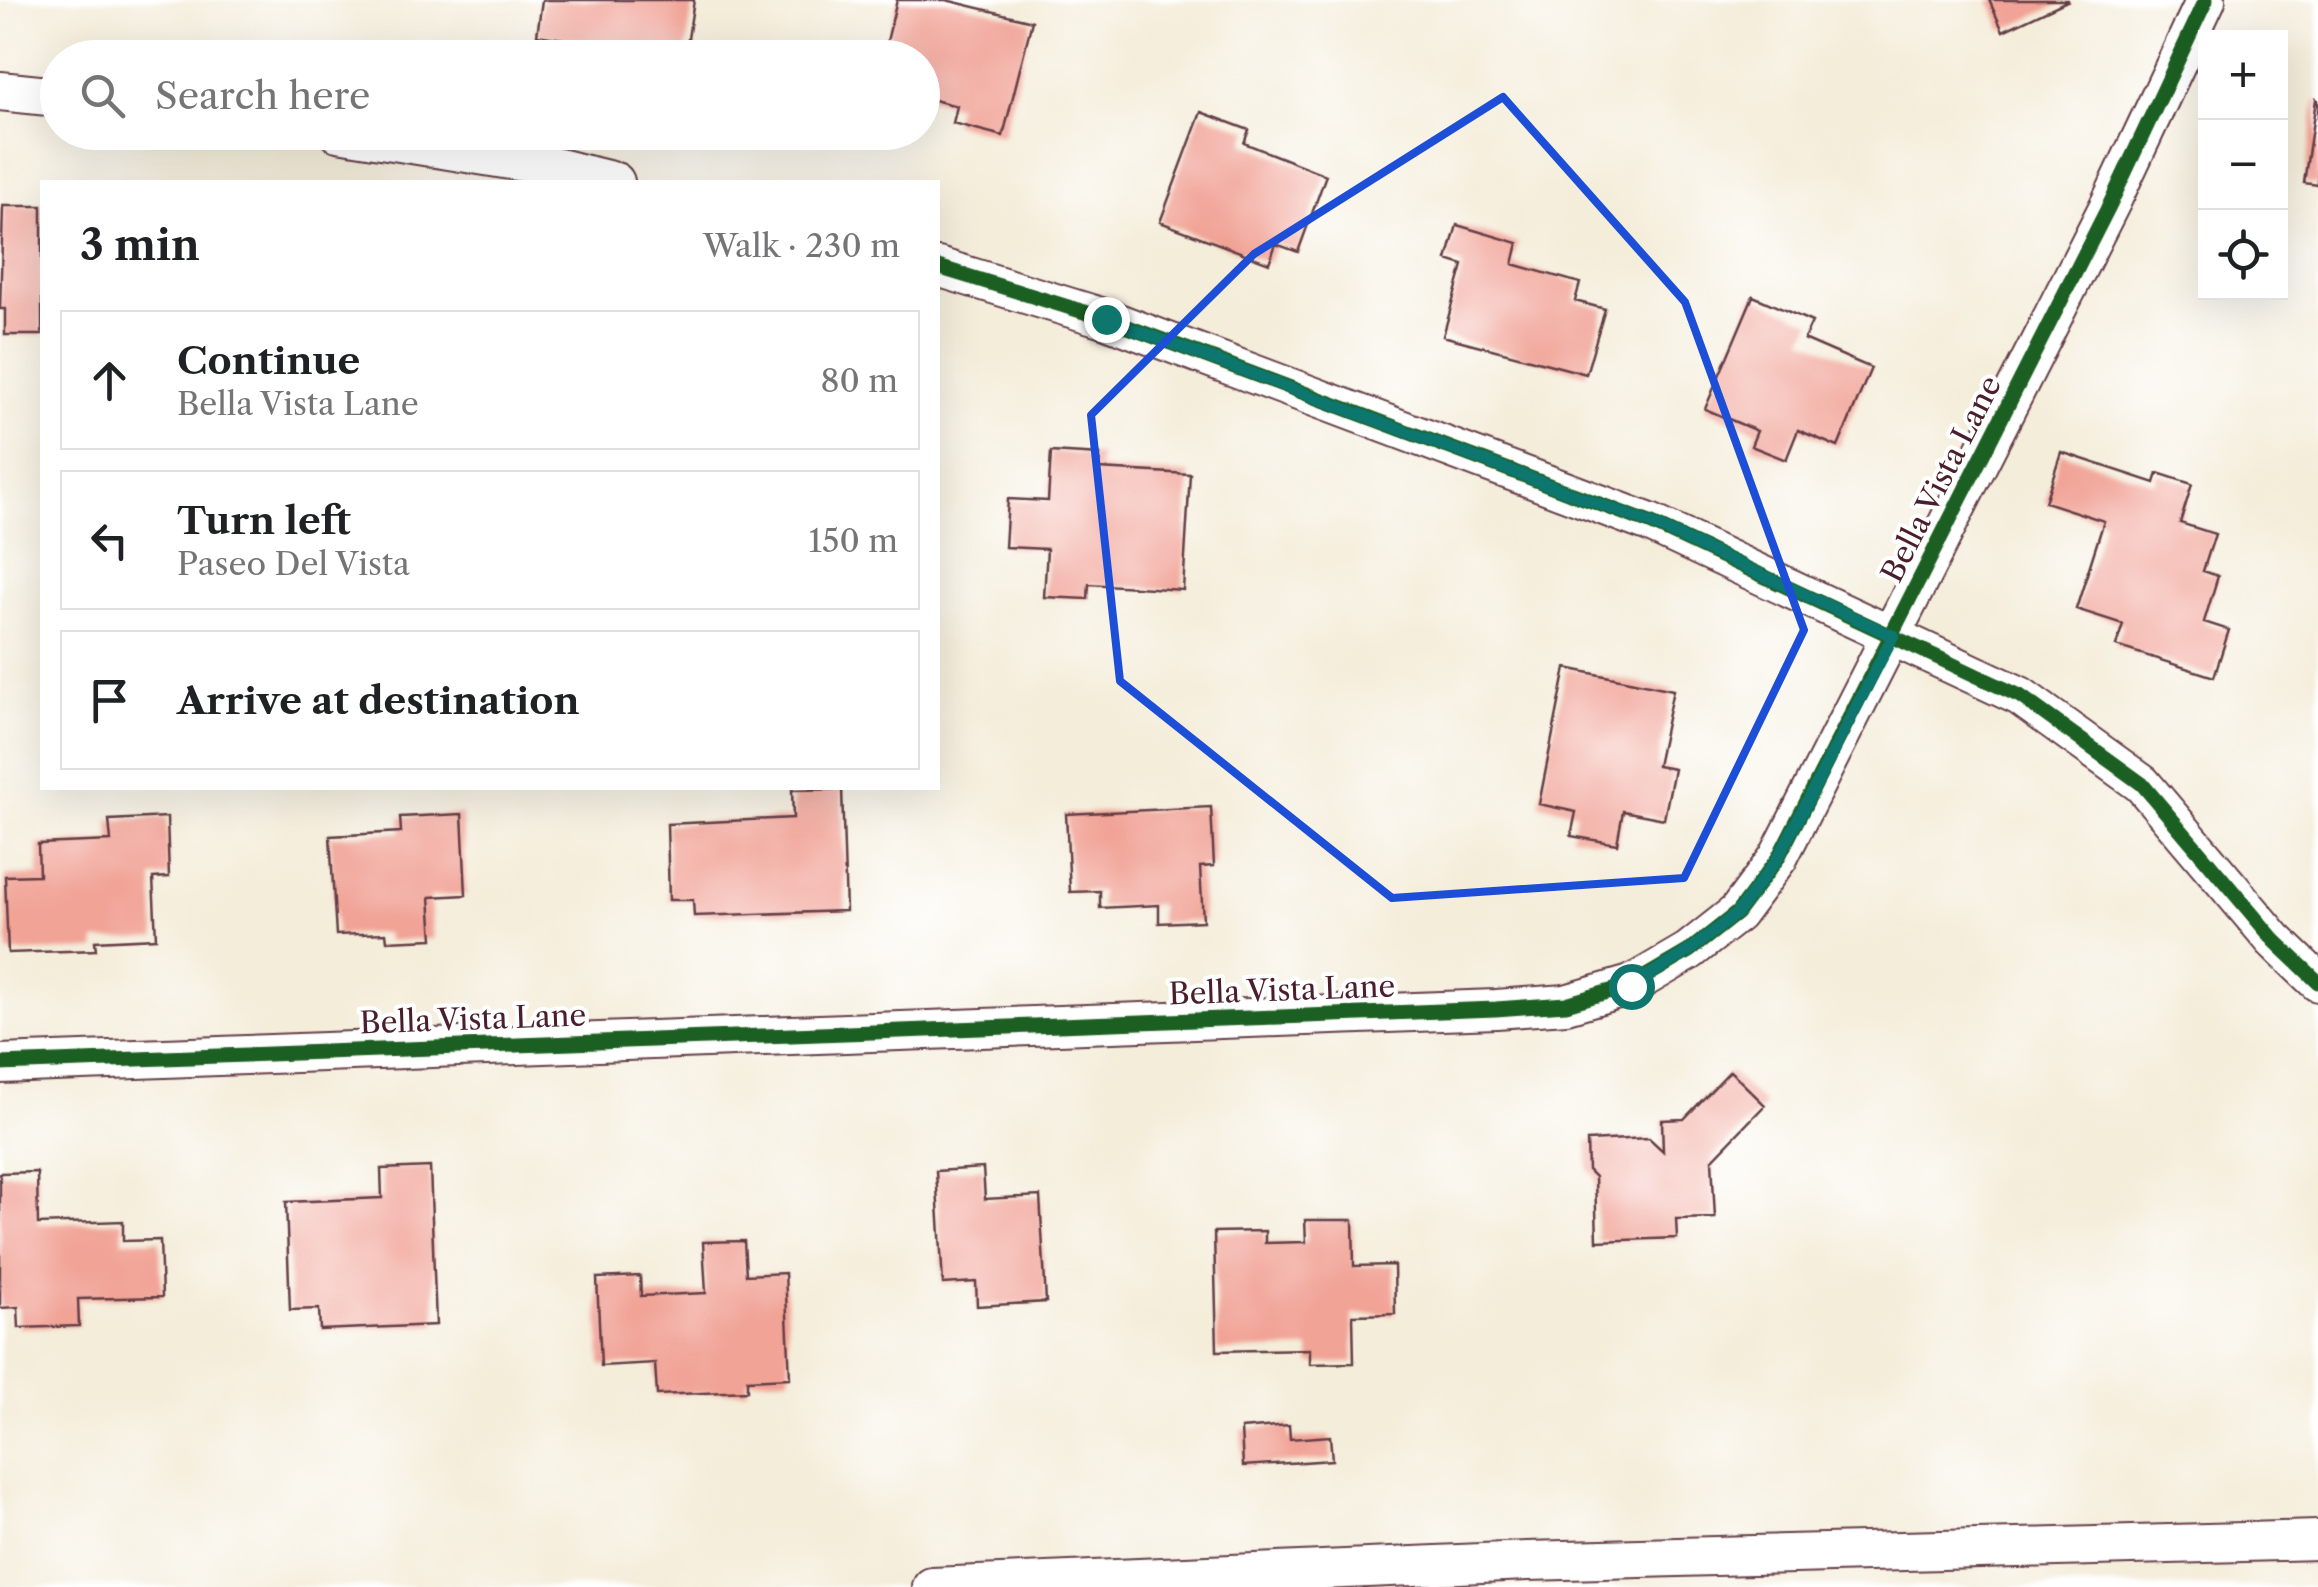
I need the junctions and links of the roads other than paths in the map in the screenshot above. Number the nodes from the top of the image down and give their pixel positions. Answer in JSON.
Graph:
{"nodes":[{"id":1,"x":2206,"y":0,"type":"edge"},
{"id":2,"x":0,"y":91,"type":"edge"},
{"id":3,"x":40,"y":95,"type":"edge"},
{"id":4,"x":446,"y":150,"type":"edge"},
{"id":5,"x":606,"y":180,"type":"edge"},
{"id":6,"x":940,"y":269,"type":"edge"},
{"id":7,"x":1893,"y":636,"type":"junction"},
{"id":8,"x":2318,"y":982,"type":"edge"},
{"id":9,"x":0,"y":1064,"type":"edge"},
{"id":10,"x":2318,"y":1540,"type":"edge"},
{"id":11,"x":932,"y":1587,"type":"edge"}],
"edges":[{"from":1,"to":7,"type":"street","name":"Bella Vista Lane"},
{"from":2,"to":3,"type":"street"},
{"from":4,"to":5,"type":"street"},
{"from":6,"to":7,"type":"street"},
{"from":7,"to":8,"type":"street"},
{"from":7,"to":9,"type":"street","name":"Bella Vista Lane"},
{"from":10,"to":11,"type":"street"}]}
